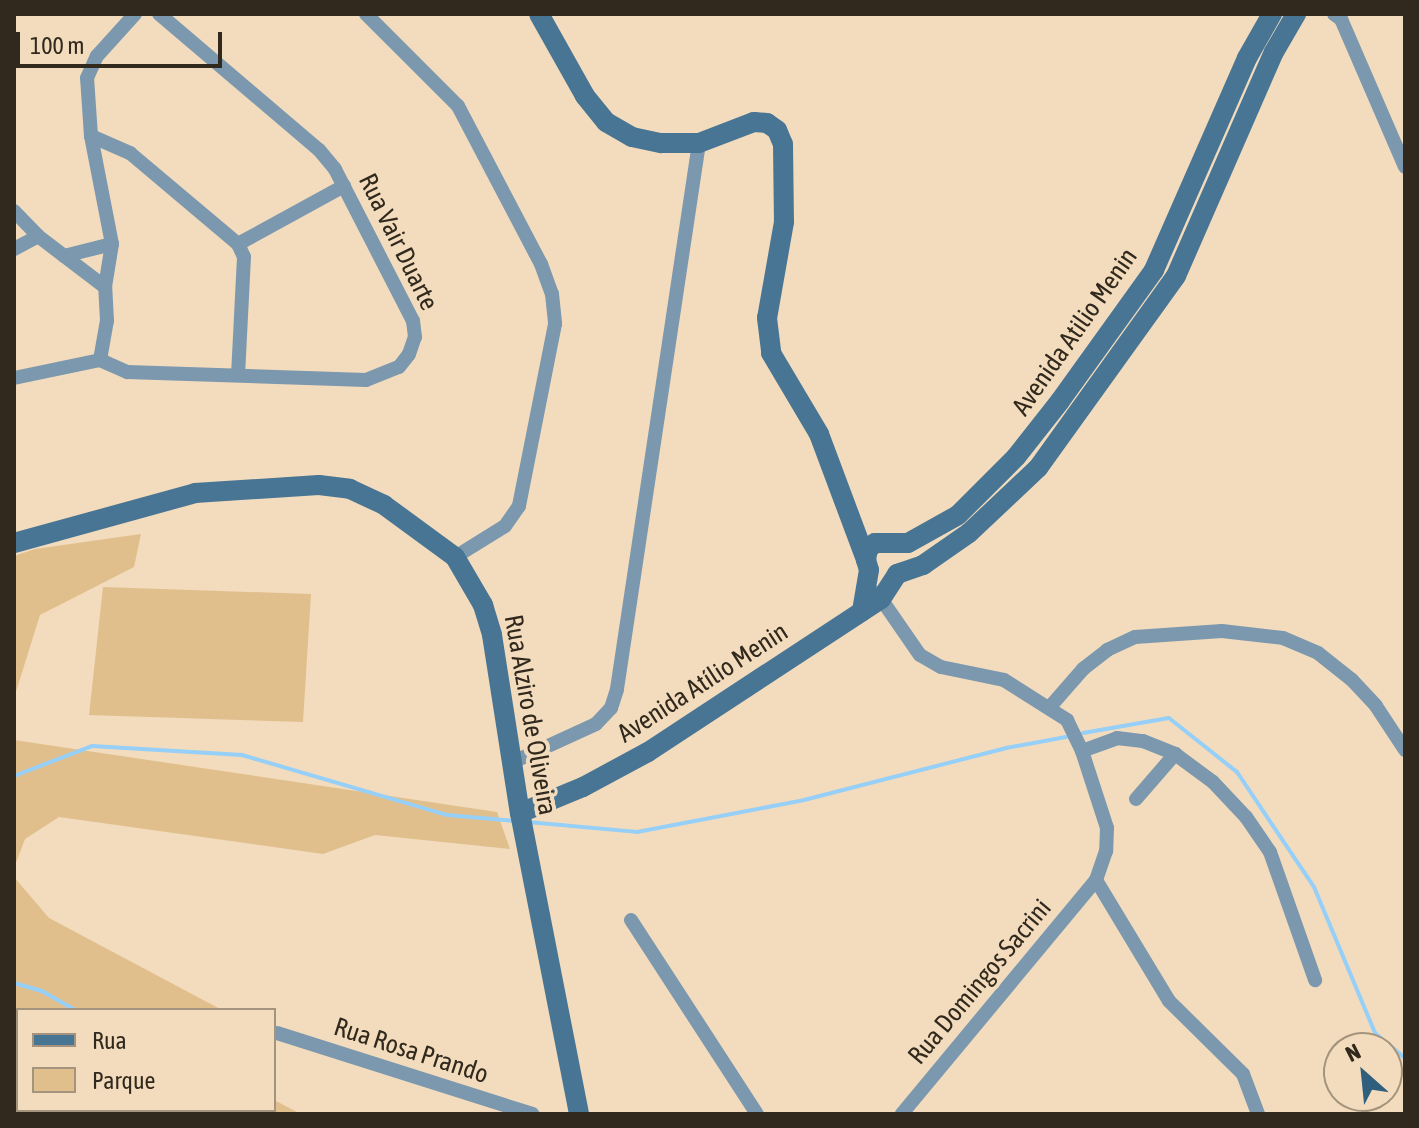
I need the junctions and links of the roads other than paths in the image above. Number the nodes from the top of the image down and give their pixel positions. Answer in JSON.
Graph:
{"nodes":[{"id":1,"x":135,"y":14,"type":"edge"},
{"id":2,"x":159,"y":14,"type":"edge"},
{"id":3,"x":366,"y":14,"type":"edge"},
{"id":4,"x":539,"y":14,"type":"edge"},
{"id":5,"x":1272,"y":14,"type":"edge"},
{"id":6,"x":1296,"y":14,"type":"edge"},
{"id":7,"x":1334,"y":14,"type":"edge"},
{"id":8,"x":91,"y":136,"type":"junction"},
{"id":9,"x":699,"y":143,"type":"junction"},
{"id":10,"x":1399,"y":143,"type":"edge"},
{"id":11,"x":1405,"y":167,"type":"edge"},
{"id":12,"x":344,"y":186,"type":"junction"},
{"id":13,"x":14,"y":211,"type":"edge"},
{"id":14,"x":38,"y":236,"type":"junction"},
{"id":15,"x":112,"y":244,"type":"junction"},
{"id":16,"x":238,"y":244,"type":"junction"},
{"id":17,"x":14,"y":249,"type":"edge"},
{"id":18,"x":64,"y":256,"type":"junction"},
{"id":19,"x":105,"y":287,"type":"junction"},
{"id":20,"x":100,"y":360,"type":"junction"},
{"id":21,"x":238,"y":375,"type":"junction"},
{"id":22,"x":14,"y":378,"type":"edge"},
{"id":23,"x":845,"y":506,"type":"junction"},
{"id":24,"x":14,"y":543,"type":"edge"},
{"id":25,"x":894,"y":543,"type":"junction"},
{"id":26,"x":455,"y":557,"type":"junction"},
{"id":27,"x":867,"y":570,"type":"junction"},
{"id":28,"x":897,"y":574,"type":"junction"},
{"id":29,"x":881,"y":599,"type":"junction"},
{"id":30,"x":862,"y":611,"type":"junction"},
{"id":31,"x":1049,"y":708,"type":"junction"},
{"id":32,"x":1405,"y":750,"type":"edge"},
{"id":33,"x":1082,"y":751,"type":"junction"},
{"id":34,"x":1175,"y":754,"type":"junction"},
{"id":35,"x":513,"y":762,"type":"junction"},
{"id":36,"x":1136,"y":799,"type":"dead end"},
{"id":37,"x":522,"y":820,"type":"junction"},
{"id":38,"x":1096,"y":880,"type":"junction"},
{"id":39,"x":631,"y":920,"type":"dead end"},
{"id":40,"x":1315,"y":980,"type":"dead end"},
{"id":41,"x":277,"y":1033,"type":"dead end"},
{"id":42,"x":532,"y":1114,"type":"edge"},
{"id":43,"x":579,"y":1114,"type":"edge"},
{"id":44,"x":757,"y":1114,"type":"edge"},
{"id":45,"x":902,"y":1114,"type":"edge"},
{"id":46,"x":1258,"y":1114,"type":"edge"}],
"edges":[{"from":1,"to":8,"type":"street"},
{"from":2,"to":12,"type":"street","name":"Rua Vair Duarte"},
{"from":3,"to":26,"type":"street"},
{"from":4,"to":9,"type":"street"},
{"from":5,"to":25,"type":"street","name":"Avenida Atilio Menin"},
{"from":6,"to":28,"type":"street","name":"Avenida Atilio Menin"},
{"from":7,"to":10,"type":"street"},
{"from":8,"to":15,"type":"street"},
{"from":8,"to":16,"type":"street"},
{"from":9,"to":23,"type":"street"},
{"from":9,"to":35,"type":"street"},
{"from":10,"to":11,"type":"street"},
{"from":12,"to":16,"type":"street"},
{"from":12,"to":21,"type":"street","name":"Rua Vair Duarte"},
{"from":13,"to":14,"type":"street"},
{"from":14,"to":17,"type":"street"},
{"from":14,"to":18,"type":"street"},
{"from":15,"to":18,"type":"street"},
{"from":15,"to":19,"type":"street"},
{"from":16,"to":21,"type":"street"},
{"from":18,"to":19,"type":"street"},
{"from":19,"to":20,"type":"street"},
{"from":20,"to":21,"type":"street","name":"Rua Vair Duarte"},
{"from":20,"to":22,"type":"street","name":"Rua Vair Duarte"},
{"from":23,"to":25,"type":"street"},
{"from":23,"to":27,"type":"street"},
{"from":24,"to":26,"type":"street","name":"Rua Alziro de Oliveira"},
{"from":25,"to":27,"type":"street","name":"Avenida Atilio Menin"},
{"from":25,"to":28,"type":"street"},
{"from":26,"to":35,"type":"street","name":"Rua Alziro de Oliveira"},
{"from":27,"to":28,"type":"street"},
{"from":27,"to":29,"type":"street"},
{"from":27,"to":30,"type":"street"},
{"from":28,"to":29,"type":"street","name":"Avenida Atílio Menin"},
{"from":29,"to":30,"type":"street","name":"Avenida Atílio Menin"},
{"from":29,"to":31,"type":"street"},
{"from":30,"to":37,"type":"street","name":"Avenida Atílio Menin"},
{"from":31,"to":32,"type":"street"},
{"from":31,"to":33,"type":"street"},
{"from":33,"to":34,"type":"street"},
{"from":33,"to":38,"type":"street"},
{"from":34,"to":36,"type":"street"},
{"from":34,"to":40,"type":"street"},
{"from":35,"to":37,"type":"street","name":"Rua Alziro de Oliveira"},
{"from":37,"to":43,"type":"street","name":"Rua Alziro de Oliveira"},
{"from":38,"to":45,"type":"street","name":"Rua Domingos Sacrini"},
{"from":38,"to":46,"type":"street"},
{"from":39,"to":44,"type":"street"},
{"from":41,"to":42,"type":"street","name":"Rua Rosa Prando"}]}
